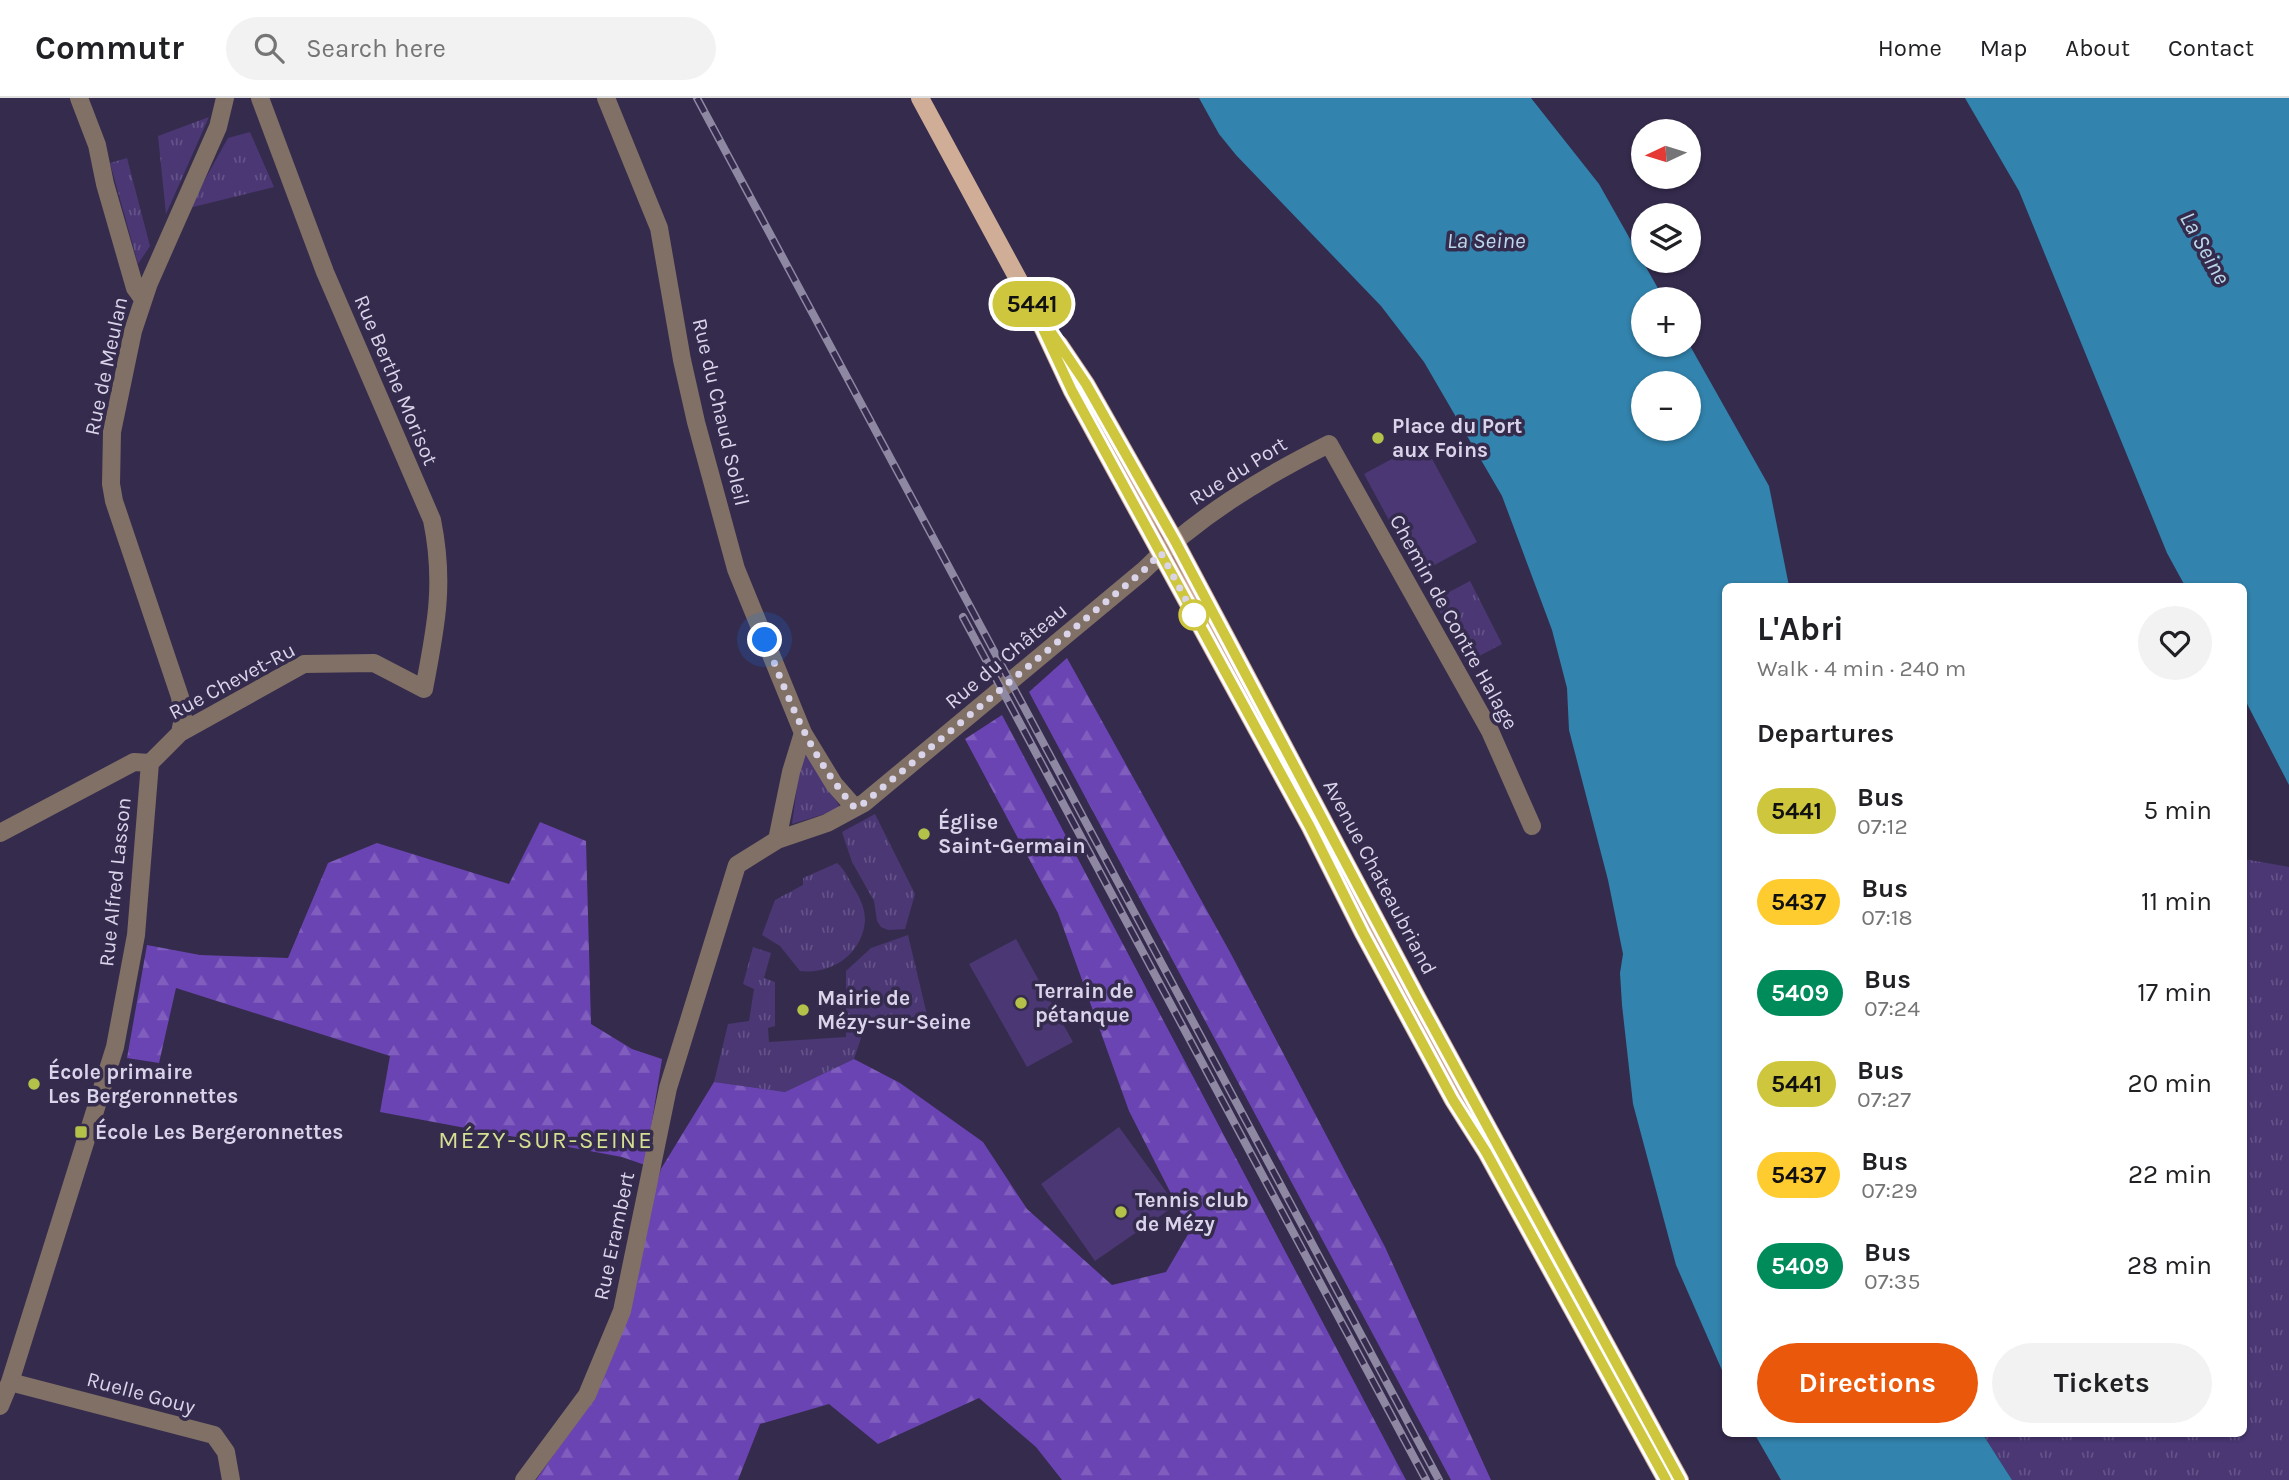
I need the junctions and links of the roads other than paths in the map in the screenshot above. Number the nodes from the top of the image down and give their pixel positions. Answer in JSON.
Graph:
{"nodes":[{"id":1,"x":79,"y":98,"type":"edge"},
{"id":2,"x":225,"y":98,"type":"edge"},
{"id":3,"x":260,"y":98,"type":"edge"},
{"id":4,"x":606,"y":98,"type":"edge"},
{"id":5,"x":920,"y":98,"type":"edge"},
{"id":6,"x":146,"y":291,"type":"junction"},
{"id":7,"x":1030,"y":301,"type":"junction"},
{"id":8,"x":1329,"y":444,"type":"joint"},
{"id":9,"x":1175,"y":541,"type":"junction"},
{"id":10,"x":1161,"y":553,"type":"junction"},
{"id":11,"x":424,"y":689,"type":"joint"},
{"id":12,"x":180,"y":733,"type":"junction"},
{"id":13,"x":803,"y":733,"type":"junction"},
{"id":14,"x":150,"y":763,"type":"junction"},
{"id":15,"x":860,"y":806,"type":"junction"},
{"id":16,"x":1532,"y":826,"type":"dead end"},
{"id":17,"x":0,"y":833,"type":"edge"},
{"id":18,"x":777,"y":840,"type":"junction"},
{"id":19,"x":10,"y":1382,"type":"junction"},
{"id":20,"x":0,"y":1406,"type":"edge"},
{"id":21,"x":231,"y":1480,"type":"edge"},
{"id":22,"x":524,"y":1480,"type":"edge"},
{"id":23,"x":1666,"y":1480,"type":"edge"},
{"id":24,"x":1680,"y":1480,"type":"edge"}],
"edges":[{"from":1,"to":6,"type":"street"},
{"from":2,"to":6,"type":"street","name":"Rue de Meulan"},
{"from":3,"to":11,"type":"street","name":"Rue Berthe Morisot"},
{"from":4,"to":13,"type":"street","name":"Rue du Chaud Soleil"},
{"from":5,"to":7,"type":"main road","name":"Avenue Chateaubriand"},
{"from":6,"to":12,"type":"street","name":"Rue de Meulan"},
{"from":7,"to":9,"type":"main road","name":"Avenue Chateaubriand"},
{"from":7,"to":10,"type":"main road","name":"Avenue Chateaubriand"},
{"from":8,"to":9,"type":"street","name":"Rue du Port"},
{"from":8,"to":16,"type":"street","name":"Chemin de Contre Halage"},
{"from":9,"to":10,"type":"street","name":"Rue du Château"},
{"from":9,"to":24,"type":"main road","name":"Avenue Chateaubriand"},
{"from":10,"to":15,"type":"street","name":"Rue du Château"},
{"from":10,"to":23,"type":"main road","name":"Avenue Chateaubriand"},
{"from":11,"to":12,"type":"street","name":"Rue Chevet-Ru"},
{"from":12,"to":14,"type":"street","name":"Rue Chevet-Ru"},
{"from":13,"to":15,"type":"street","name":"Rue du Chaud Soleil"},
{"from":13,"to":18,"type":"street"},
{"from":14,"to":17,"type":"street"},
{"from":14,"to":19,"type":"street","name":"Rue Alfred Lasson"},
{"from":15,"to":18,"type":"street","name":"Rue du Château"},
{"from":18,"to":22,"type":"street","name":"Rue Erambert"},
{"from":19,"to":20,"type":"street","name":"Rue Alfred Lasson"},
{"from":19,"to":21,"type":"street","name":"Ruelle Gouy"}]}
